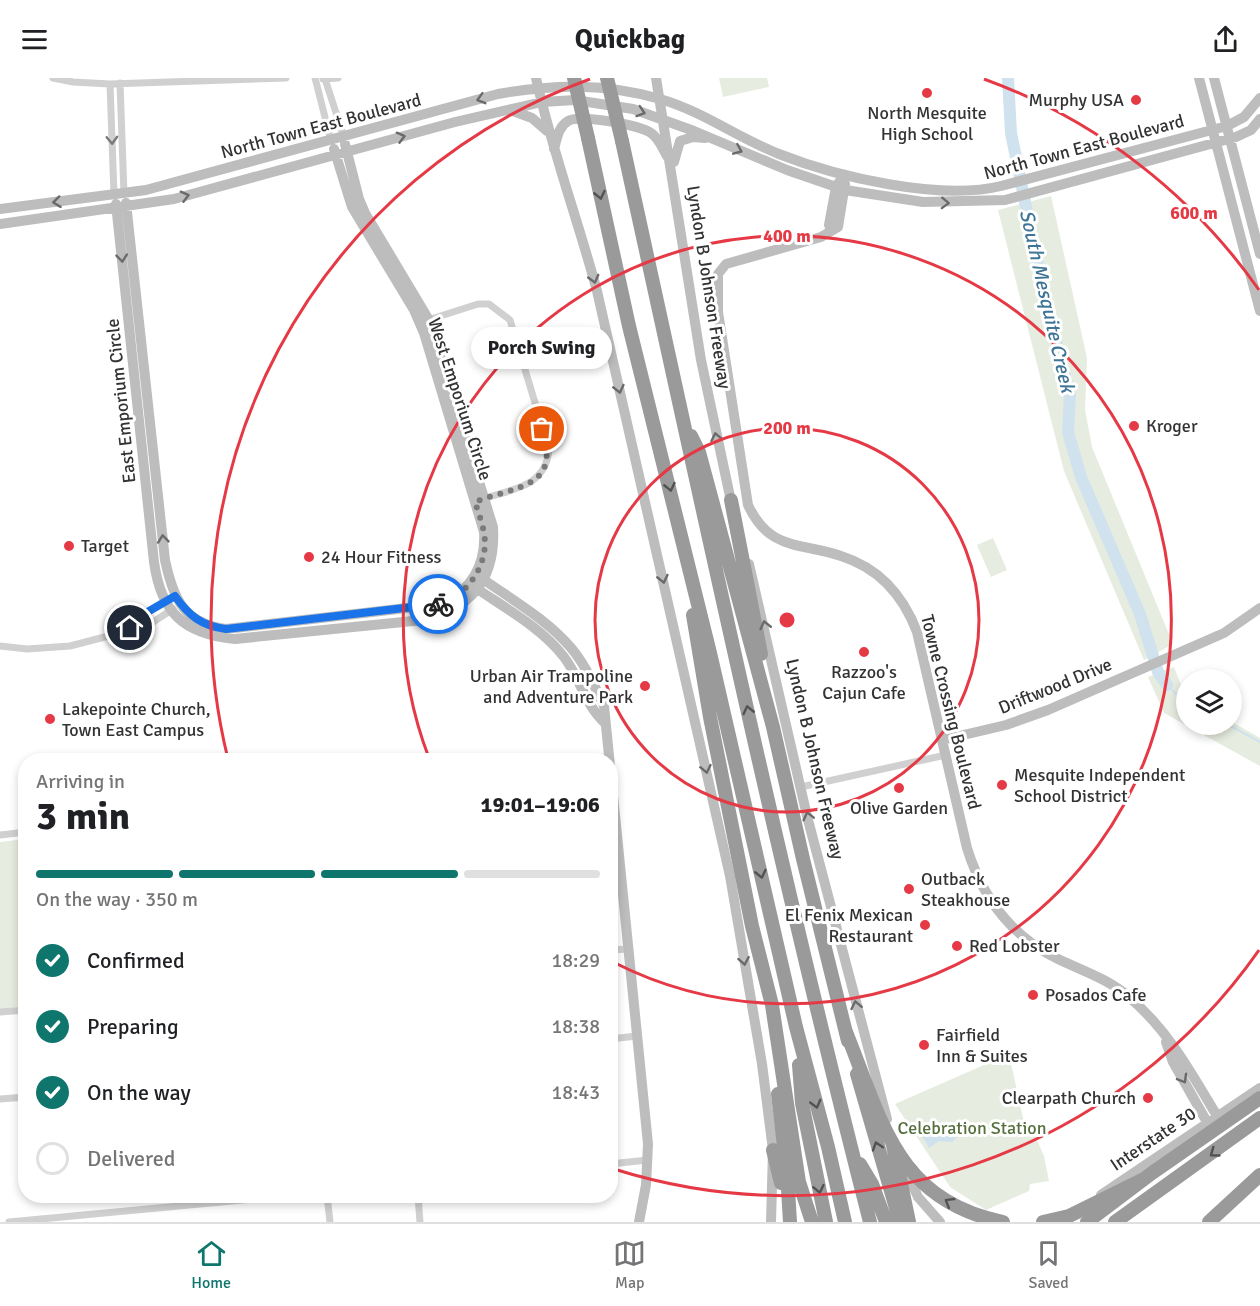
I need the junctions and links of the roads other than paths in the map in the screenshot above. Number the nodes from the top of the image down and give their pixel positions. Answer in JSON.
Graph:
{"nodes":[{"id":1,"x":53,"y":78,"type":"edge"},
{"id":2,"x":286,"y":78,"type":"edge"},
{"id":3,"x":316,"y":78,"type":"edge"},
{"id":4,"x":338,"y":78,"type":"edge"},
{"id":5,"x":574,"y":78,"type":"edge"},
{"id":6,"x":607,"y":78,"type":"edge"},
{"id":7,"x":656,"y":78,"type":"edge"},
{"id":8,"x":1199,"y":78,"type":"edge"},
{"id":9,"x":1214,"y":78,"type":"edge"},
{"id":10,"x":325,"y":79,"type":"edge"},
{"id":11,"x":537,"y":82,"type":"edge"},
{"id":12,"x":120,"y":83,"type":"junction"},
{"id":13,"x":110,"y":84,"type":"junction"},
{"id":14,"x":1260,"y":98,"type":"edge"},
{"id":15,"x":661,"y":99,"type":"junction"},
{"id":16,"x":542,"y":102,"type":"junction"},
{"id":17,"x":504,"y":110,"type":"junction"},
{"id":18,"x":1260,"y":119,"type":"edge"},
{"id":19,"x":664,"y":120,"type":"junction"},
{"id":20,"x":1227,"y":126,"type":"junction"},
{"id":21,"x":1212,"y":130,"type":"junction"},
{"id":22,"x":549,"y":134,"type":"junction"},
{"id":23,"x":344,"y":137,"type":"junction"},
{"id":24,"x":714,"y":139,"type":"junction"},
{"id":25,"x":1230,"y":139,"type":"junction"},
{"id":26,"x":332,"y":141,"type":"junction"},
{"id":27,"x":1215,"y":143,"type":"junction"},
{"id":28,"x":347,"y":151,"type":"junction"},
{"id":29,"x":554,"y":152,"type":"junction"},
{"id":30,"x":335,"y":154,"type":"junction"},
{"id":31,"x":1115,"y":155,"type":"junction"},
{"id":32,"x":672,"y":169,"type":"junction"},
{"id":33,"x":1115,"y":170,"type":"junction"},
{"id":34,"x":844,"y":174,"type":"junction"},
{"id":35,"x":840,"y":188,"type":"junction"},
{"id":36,"x":924,"y":188,"type":"junction"},
{"id":37,"x":119,"y":195,"type":"junction"},
{"id":38,"x":923,"y":202,"type":"junction"},
{"id":39,"x":123,"y":208,"type":"junction"},
{"id":40,"x":0,"y":209,"type":"edge"},
{"id":41,"x":0,"y":224,"type":"edge"},
{"id":42,"x":384,"y":252,"type":"junction"},
{"id":43,"x":1260,"y":255,"type":"edge"},
{"id":44,"x":1260,"y":310,"type":"edge"},
{"id":45,"x":424,"y":321,"type":"junction"},
{"id":46,"x":679,"y":410,"type":"junction"},
{"id":47,"x":480,"y":500,"type":"junction"},
{"id":48,"x":730,"y":501,"type":"junction"},
{"id":49,"x":155,"y":516,"type":"junction"},
{"id":50,"x":688,"y":567,"type":"junction"},
{"id":51,"x":476,"y":582,"type":"junction"},
{"id":52,"x":178,"y":600,"type":"junction"},
{"id":53,"x":168,"y":606,"type":"junction"},
{"id":54,"x":1260,"y":609,"type":"edge"},
{"id":55,"x":355,"y":615,"type":"junction"},
{"id":56,"x":356,"y":627,"type":"junction"},
{"id":57,"x":130,"y":628,"type":"junction"},
{"id":58,"x":276,"y":630,"type":"junction"},
{"id":59,"x":0,"y":646,"type":"edge"},
{"id":60,"x":768,"y":710,"type":"junction"},
{"id":61,"x":942,"y":740,"type":"junction"},
{"id":62,"x":609,"y":753,"type":"edge"},
{"id":63,"x":946,"y":755,"type":"junction"},
{"id":64,"x":801,"y":787,"type":"junction"},
{"id":65,"x":18,"y":833,"type":"edge"},
{"id":66,"x":0,"y":835,"type":"edge"},
{"id":67,"x":618,"y":881,"type":"edge"},
{"id":68,"x":629,"y":949,"type":"junction"},
{"id":69,"x":618,"y":950,"type":"edge"},
{"id":70,"x":18,"y":1011,"type":"edge"},
{"id":71,"x":0,"y":1012,"type":"edge"},
{"id":72,"x":796,"y":1028,"type":"junction"},
{"id":73,"x":846,"y":1032,"type":"junction"},
{"id":74,"x":1163,"y":1035,"type":"junction"},
{"id":75,"x":637,"y":1036,"type":"junction"},
{"id":76,"x":618,"y":1038,"type":"edge"},
{"id":77,"x":1260,"y":1088,"type":"edge"},
{"id":78,"x":18,"y":1098,"type":"edge"},
{"id":79,"x":1260,"y":1098,"type":"edge"},
{"id":80,"x":0,"y":1099,"type":"edge"},
{"id":81,"x":1222,"y":1118,"type":"junction"},
{"id":82,"x":1260,"y":1118,"type":"edge"},
{"id":83,"x":1207,"y":1122,"type":"junction"},
{"id":84,"x":890,"y":1131,"type":"junction"},
{"id":85,"x":773,"y":1150,"type":"junction"},
{"id":86,"x":852,"y":1151,"type":"junction"},
{"id":87,"x":648,"y":1161,"type":"junction"},
{"id":88,"x":618,"y":1163,"type":"edge"},
{"id":89,"x":792,"y":1171,"type":"junction"},
{"id":90,"x":1260,"y":1175,"type":"edge"},
{"id":91,"x":1142,"y":1180,"type":"junction"},
{"id":92,"x":211,"y":1203,"type":"edge"},
{"id":93,"x":328,"y":1203,"type":"edge"},
{"id":94,"x":419,"y":1203,"type":"edge"},
{"id":95,"x":9,"y":1222,"type":"edge"},
{"id":96,"x":330,"y":1222,"type":"edge"},
{"id":97,"x":420,"y":1222,"type":"edge"},
{"id":98,"x":639,"y":1222,"type":"edge"},
{"id":99,"x":771,"y":1222,"type":"edge"},
{"id":100,"x":790,"y":1222,"type":"edge"},
{"id":101,"x":795,"y":1222,"type":"edge"},
{"id":102,"x":812,"y":1222,"type":"edge"},
{"id":103,"x":826,"y":1222,"type":"edge"},
{"id":104,"x":845,"y":1222,"type":"edge"},
{"id":105,"x":870,"y":1222,"type":"edge"},
{"id":106,"x":886,"y":1222,"type":"edge"},
{"id":107,"x":900,"y":1222,"type":"edge"},
{"id":108,"x":909,"y":1222,"type":"edge"},
{"id":109,"x":940,"y":1222,"type":"edge"},
{"id":110,"x":1003,"y":1222,"type":"edge"},
{"id":111,"x":1043,"y":1222,"type":"edge"},
{"id":112,"x":1067,"y":1222,"type":"edge"},
{"id":113,"x":1087,"y":1222,"type":"edge"},
{"id":114,"x":1115,"y":1222,"type":"edge"},
{"id":115,"x":1210,"y":1222,"type":"edge"}],
"edges":[{"from":1,"to":13,"type":"street"},
{"from":2,"to":12,"type":"street"},
{"from":3,"to":10,"type":"street"},
{"from":3,"to":26,"type":"street"},
{"from":4,"to":10,"type":"street"},
{"from":5,"to":50,"type":"highway","one_way":true,"bridge":true},
{"from":6,"to":46,"type":"highway","bridge":true},
{"from":7,"to":15,"type":"main road","name":"Lyndon B Johnson Freeway"},
{"from":8,"to":21,"type":"main road"},
{"from":9,"to":20,"type":"main road"},
{"from":10,"to":23,"type":"street"},
{"from":11,"to":15,"type":"main road","name":"North Town East Boulevard"},
{"from":11,"to":16,"type":"main road"},
{"from":11,"to":23,"type":"main road","name":"North Town East Boulevard","one_way":true},
{"from":12,"to":13,"type":"street"},
{"from":12,"to":37,"type":"street"},
{"from":13,"to":37,"type":"street","one_way":true},
{"from":14,"to":20,"type":"main road","name":"North Town East Boulevard"},
{"from":15,"to":19,"type":"main road","name":"Lyndon B Johnson Freeway"},
{"from":15,"to":34,"type":"main road","name":"North Town East Boulevard"},
{"from":16,"to":17,"type":"main road","name":"North Town East Boulevard"},
{"from":16,"to":19,"type":"main road","name":"North Town East Boulevard","one_way":true},
{"from":16,"to":22,"type":"main road"},
{"from":17,"to":22,"type":"main road"},
{"from":28,"to":17,"type":"main road","name":"North Town East Boulevard","one_way":true},
{"from":18,"to":25,"type":"main road","name":"North Town East Boulevard"},
{"from":19,"to":24,"type":"main road","name":"North Town East Boulevard"},
{"from":19,"to":32,"type":"main road","name":"Lyndon B Johnson Freeway"},
{"from":20,"to":21,"type":"main road","name":"North Town East Boulevard"},
{"from":20,"to":25,"type":"main road"},
{"from":21,"to":27,"type":"main road"},
{"from":21,"to":31,"type":"main road","name":"North Town East Boulevard"},
{"from":22,"to":29,"type":"main road"},
{"from":23,"to":26,"type":"main road","name":"North Town East Boulevard"},
{"from":23,"to":28,"type":"main road","name":"West Emporium Circle"},
{"from":24,"to":32,"type":"main road"},
{"from":24,"to":35,"type":"main road","name":"North Town East Boulevard","one_way":true},
{"from":25,"to":27,"type":"main road","name":"North Town East Boulevard"},
{"from":25,"to":43,"type":"main road"},
{"from":26,"to":30,"type":"main road","name":"West Emporium Circle"},
{"from":26,"to":37,"type":"main road","name":"North Town East Boulevard"},
{"from":27,"to":33,"type":"main road","name":"North Town East Boulevard"},
{"from":27,"to":44,"type":"main road"},
{"from":28,"to":30,"type":"main road","name":"North Town East Boulevard"},
{"from":28,"to":42,"type":"main road","name":"West Emporium Circle"},
{"from":29,"to":32,"type":"main road"},
{"from":29,"to":85,"type":"main road","one_way":true},
{"from":39,"to":30,"type":"main road","name":"North Town East Boulevard","one_way":true},
{"from":30,"to":42,"type":"main road","name":"West Emporium Circle"},
{"from":31,"to":33,"type":"main road"},
{"from":31,"to":36,"type":"main road","name":"North Town East Boulevard"},
{"from":48,"to":32,"type":"main road","name":"Lyndon B Johnson Freeway","one_way":true},
{"from":38,"to":33,"type":"main road","name":"North Town East Boulevard","one_way":true},
{"from":34,"to":35,"type":"main road","name":"Towne Crossing Boulevard"},
{"from":34,"to":36,"type":"main road","name":"North Town East Boulevard"},
{"from":35,"to":38,"type":"main road","name":"North Town East Boulevard"},
{"from":35,"to":61,"type":"main road","name":"Towne Crossing Boulevard"},
{"from":36,"to":38,"type":"main road"},
{"from":37,"to":39,"type":"main road","name":"East Emporium Circle"},
{"from":37,"to":40,"type":"main road","name":"North Town East Boulevard","one_way":true},
{"from":39,"to":41,"type":"main road","name":"North Town East Boulevard"},
{"from":39,"to":49,"type":"main road","name":"East Emporium Circle"},
{"from":42,"to":45,"type":"main road","name":"West Emporium Circle"},
{"from":45,"to":47,"type":"main road","name":"West Emporium Circle"},
{"from":45,"to":47,"type":"street"},
{"from":46,"to":60,"type":"highway"},
{"from":86,"to":46,"type":"highway","one_way":true},
{"from":47,"to":51,"type":"main road","name":"West Emporium Circle"},
{"from":48,"to":60,"type":"highway"},
{"from":64,"to":48,"type":"main road","name":"Lyndon B Johnson Freeway","one_way":true},
{"from":52,"to":49,"type":"main road","name":"East Emporium Circle","one_way":true},
{"from":49,"to":53,"type":"main road","name":"East Emporium Circle"},
{"from":50,"to":72,"type":"highway","one_way":true},
{"from":50,"to":89,"type":"highway"},
{"from":51,"to":55,"type":"main road"},
{"from":51,"to":56,"type":"main road"},
{"from":51,"to":62,"type":"main road"},
{"from":52,"to":53,"type":"street"},
{"from":52,"to":58,"type":"main road"},
{"from":53,"to":57,"type":"street"},
{"from":53,"to":57,"type":"street"},
{"from":53,"to":58,"type":"main road"},
{"from":54,"to":61,"type":"main road","name":"Driftwood Drive"},
{"from":55,"to":56,"type":"main road"},
{"from":55,"to":58,"type":"main road"},
{"from":56,"to":58,"type":"main road"},
{"from":57,"to":59,"type":"street"},
{"from":60,"to":73,"type":"highway"},
{"from":61,"to":63,"type":"main road","name":"Towne Crossing Boulevard"},
{"from":63,"to":64,"type":"street"},
{"from":63,"to":74,"type":"main road","name":"Towne Crossing Boulevard"},
{"from":84,"to":64,"type":"main road","name":"Lyndon B Johnson Freeway","one_way":true},
{"from":65,"to":66,"type":"street"},
{"from":67,"to":68,"type":"main road"},
{"from":68,"to":69,"type":"street"},
{"from":68,"to":75,"type":"main road"},
{"from":70,"to":71,"type":"street"},
{"from":72,"to":103,"type":"highway","one_way":true},
{"from":72,"to":104,"type":"highway","one_way":true},
{"from":107,"to":73,"type":"highway","one_way":true,"bridge":true},
{"from":110,"to":73,"type":"highway","one_way":true,"bridge":true},
{"from":74,"to":81,"type":"main road","name":"Towne Crossing Boulevard"},
{"from":74,"to":83,"type":"main road","name":"Towne Crossing Boulevard","one_way":true},
{"from":75,"to":76,"type":"street"},
{"from":75,"to":87,"type":"main road"},
{"from":77,"to":81,"type":"main road","name":"Interstate 30"},
{"from":78,"to":80,"type":"street"},
{"from":79,"to":81,"type":"highway"},
{"from":81,"to":83,"type":"main road","name":"Interstate 30"},
{"from":81,"to":91,"type":"highway"},
{"from":82,"to":114,"type":"highway","one_way":true},
{"from":83,"to":112,"type":"main road","name":"Interstate 30"},
{"from":84,"to":108,"type":"highway"},
{"from":84,"to":109,"type":"main road","name":"Lyndon B Johnson Freeway"},
{"from":85,"to":99,"type":"main road"},
{"from":85,"to":101,"type":"highway"},
{"from":86,"to":105,"type":"highway"},
{"from":86,"to":106,"type":"highway"},
{"from":87,"to":88,"type":"street"},
{"from":87,"to":98,"type":"main road"},
{"from":89,"to":100,"type":"highway","bridge":true},
{"from":89,"to":102,"type":"highway"},
{"from":90,"to":115,"type":"highway"},
{"from":91,"to":111,"type":"highway","bridge":true},
{"from":91,"to":113,"type":"highway","bridge":true},
{"from":92,"to":95,"type":"street"},
{"from":93,"to":96,"type":"street"},
{"from":94,"to":97,"type":"street"}]}
